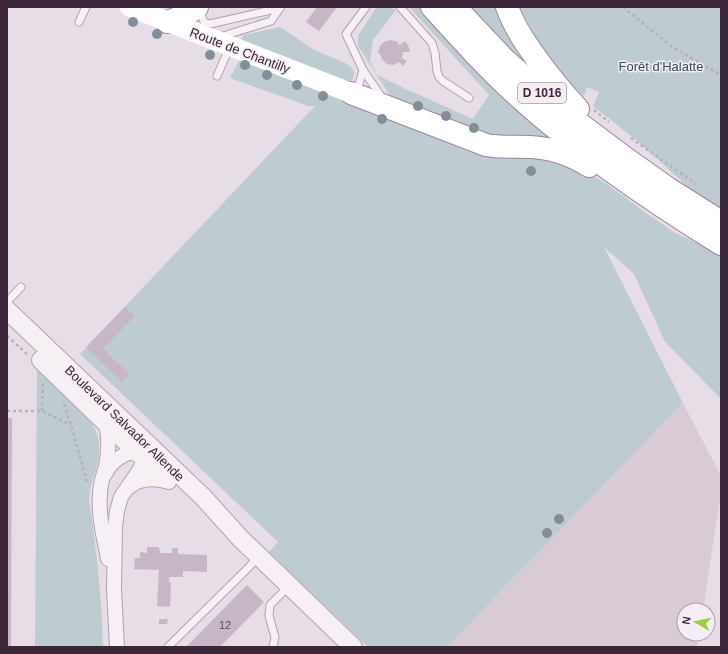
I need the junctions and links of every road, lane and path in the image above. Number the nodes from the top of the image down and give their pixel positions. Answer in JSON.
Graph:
{"nodes":[{"id":1,"x":86,"y":7,"type":"edge"},
{"id":2,"x":130,"y":7,"type":"edge"},
{"id":3,"x":198,"y":7,"type":"edge"},
{"id":4,"x":366,"y":7,"type":"edge"},
{"id":5,"x":400,"y":7,"type":"edge"},
{"id":6,"x":432,"y":7,"type":"edge"},
{"id":7,"x":455,"y":7,"type":"edge"},
{"id":8,"x":507,"y":7,"type":"edge"},
{"id":9,"x":623,"y":7,"type":"edge"},
{"id":10,"x":281,"y":8,"type":"edge"},
{"id":11,"x":79,"y":22,"type":"dead end"},
{"id":12,"x":168,"y":22,"type":"junction"},
{"id":13,"x":221,"y":43,"type":"junction"},
{"id":14,"x":363,"y":70,"type":"junction"},
{"id":15,"x":721,"y":75,"type":"edge"},
{"id":16,"x":217,"y":76,"type":"dead end"},
{"id":17,"x":351,"y":93,"type":"junction"},
{"id":18,"x":469,"y":98,"type":"dead end"},
{"id":19,"x":389,"y":108,"type":"junction"},
{"id":20,"x":592,"y":108,"type":"dead end"},
{"id":21,"x":614,"y":126,"type":"dead end"},
{"id":22,"x":626,"y":135,"type":"dead end"},
{"id":23,"x":639,"y":168,"type":"junction"},
{"id":24,"x":696,"y":184,"type":"dead end"},
{"id":25,"x":659,"y":204,"type":"junction"},
{"id":26,"x":721,"y":222,"type":"edge"},
{"id":27,"x":721,"y":244,"type":"edge"},
{"id":28,"x":21,"y":287,"type":"dead end"},
{"id":29,"x":7,"y":302,"type":"edge"},
{"id":30,"x":7,"y":310,"type":"edge"},
{"id":31,"x":7,"y":327,"type":"edge"},
{"id":32,"x":7,"y":336,"type":"edge"},
{"id":33,"x":33,"y":360,"type":"dead end"},
{"id":34,"x":7,"y":411,"type":"edge"},
{"id":35,"x":106,"y":423,"type":"junction"},
{"id":36,"x":71,"y":425,"type":"dead end"},
{"id":37,"x":146,"y":451,"type":"junction"},
{"id":38,"x":169,"y":482,"type":"junction"},
{"id":39,"x":101,"y":485,"type":"junction"},
{"id":40,"x":126,"y":489,"type":"junction"},
{"id":41,"x":240,"y":538,"type":"junction"},
{"id":42,"x":259,"y":556,"type":"junction"},
{"id":43,"x":289,"y":585,"type":"junction"},
{"id":44,"x":114,"y":589,"type":"junction"},
{"id":45,"x":117,"y":647,"type":"edge"},
{"id":46,"x":168,"y":647,"type":"edge"},
{"id":47,"x":273,"y":647,"type":"edge"},
{"id":48,"x":353,"y":647,"type":"edge"}],
"edges":[{"from":1,"to":11,"type":"lane"},
{"from":2,"to":12,"type":"main road","name":"Route de Chantilly"},
{"from":3,"to":10,"type":"lane"},
{"from":3,"to":12,"type":"highway"},
{"from":4,"to":14,"type":"lane"},
{"from":5,"to":18,"type":"lane"},
{"from":6,"to":25,"type":"highway","number":"D 1016"},
{"from":7,"to":23,"type":"highway","number":"D 1016"},
{"from":8,"to":23,"type":"highway"},
{"from":9,"to":15,"type":"path"},
{"from":10,"to":13,"type":"lane"},
{"from":12,"to":13,"type":"main road","name":"Route de Chantilly"},
{"from":13,"to":16,"type":"lane"},
{"from":13,"to":17,"type":"main road","name":"Route de Chantilly"},
{"from":14,"to":17,"type":"lane"},
{"from":14,"to":19,"type":"lane"},
{"from":17,"to":19,"type":"highway"},
{"from":19,"to":25,"type":"highway"},
{"from":20,"to":21,"type":"path"},
{"from":22,"to":24,"type":"path"},
{"from":23,"to":26,"type":"highway","number":"D 1016"},
{"from":25,"to":27,"type":"highway","number":"D 1016"},
{"from":28,"to":29,"type":"lane"},
{"from":30,"to":37,"type":"street","name":"Boulevard Salvador Allende"},
{"from":31,"to":35,"type":"street","name":"Boulevard Salvador Allende"},
{"from":32,"to":33,"type":"path"},
{"from":34,"to":36,"type":"path"},
{"from":35,"to":37,"type":"street","name":"Boulevard Salvador Allende"},
{"from":35,"to":39,"type":"street"},
{"from":37,"to":38,"type":"street","name":"Boulevard Salvador Allende"},
{"from":37,"to":39,"type":"street"},
{"from":37,"to":40,"type":"street"},
{"from":37,"to":41,"type":"street","name":"Boulevard Salvador Allende"},
{"from":38,"to":40,"type":"street"},
{"from":38,"to":41,"type":"street","name":"Boulevard Salvador Allende"},
{"from":39,"to":44,"type":"street"},
{"from":40,"to":44,"type":"street"},
{"from":41,"to":42,"type":"street","name":"Boulevard Salvador Allende"},
{"from":42,"to":43,"type":"street","name":"Boulevard Salvador Allende"},
{"from":42,"to":46,"type":"lane"},
{"from":43,"to":47,"type":"lane"},
{"from":43,"to":48,"type":"street","name":"Boulevard Salvador Allende"},
{"from":44,"to":45,"type":"street"}]}
